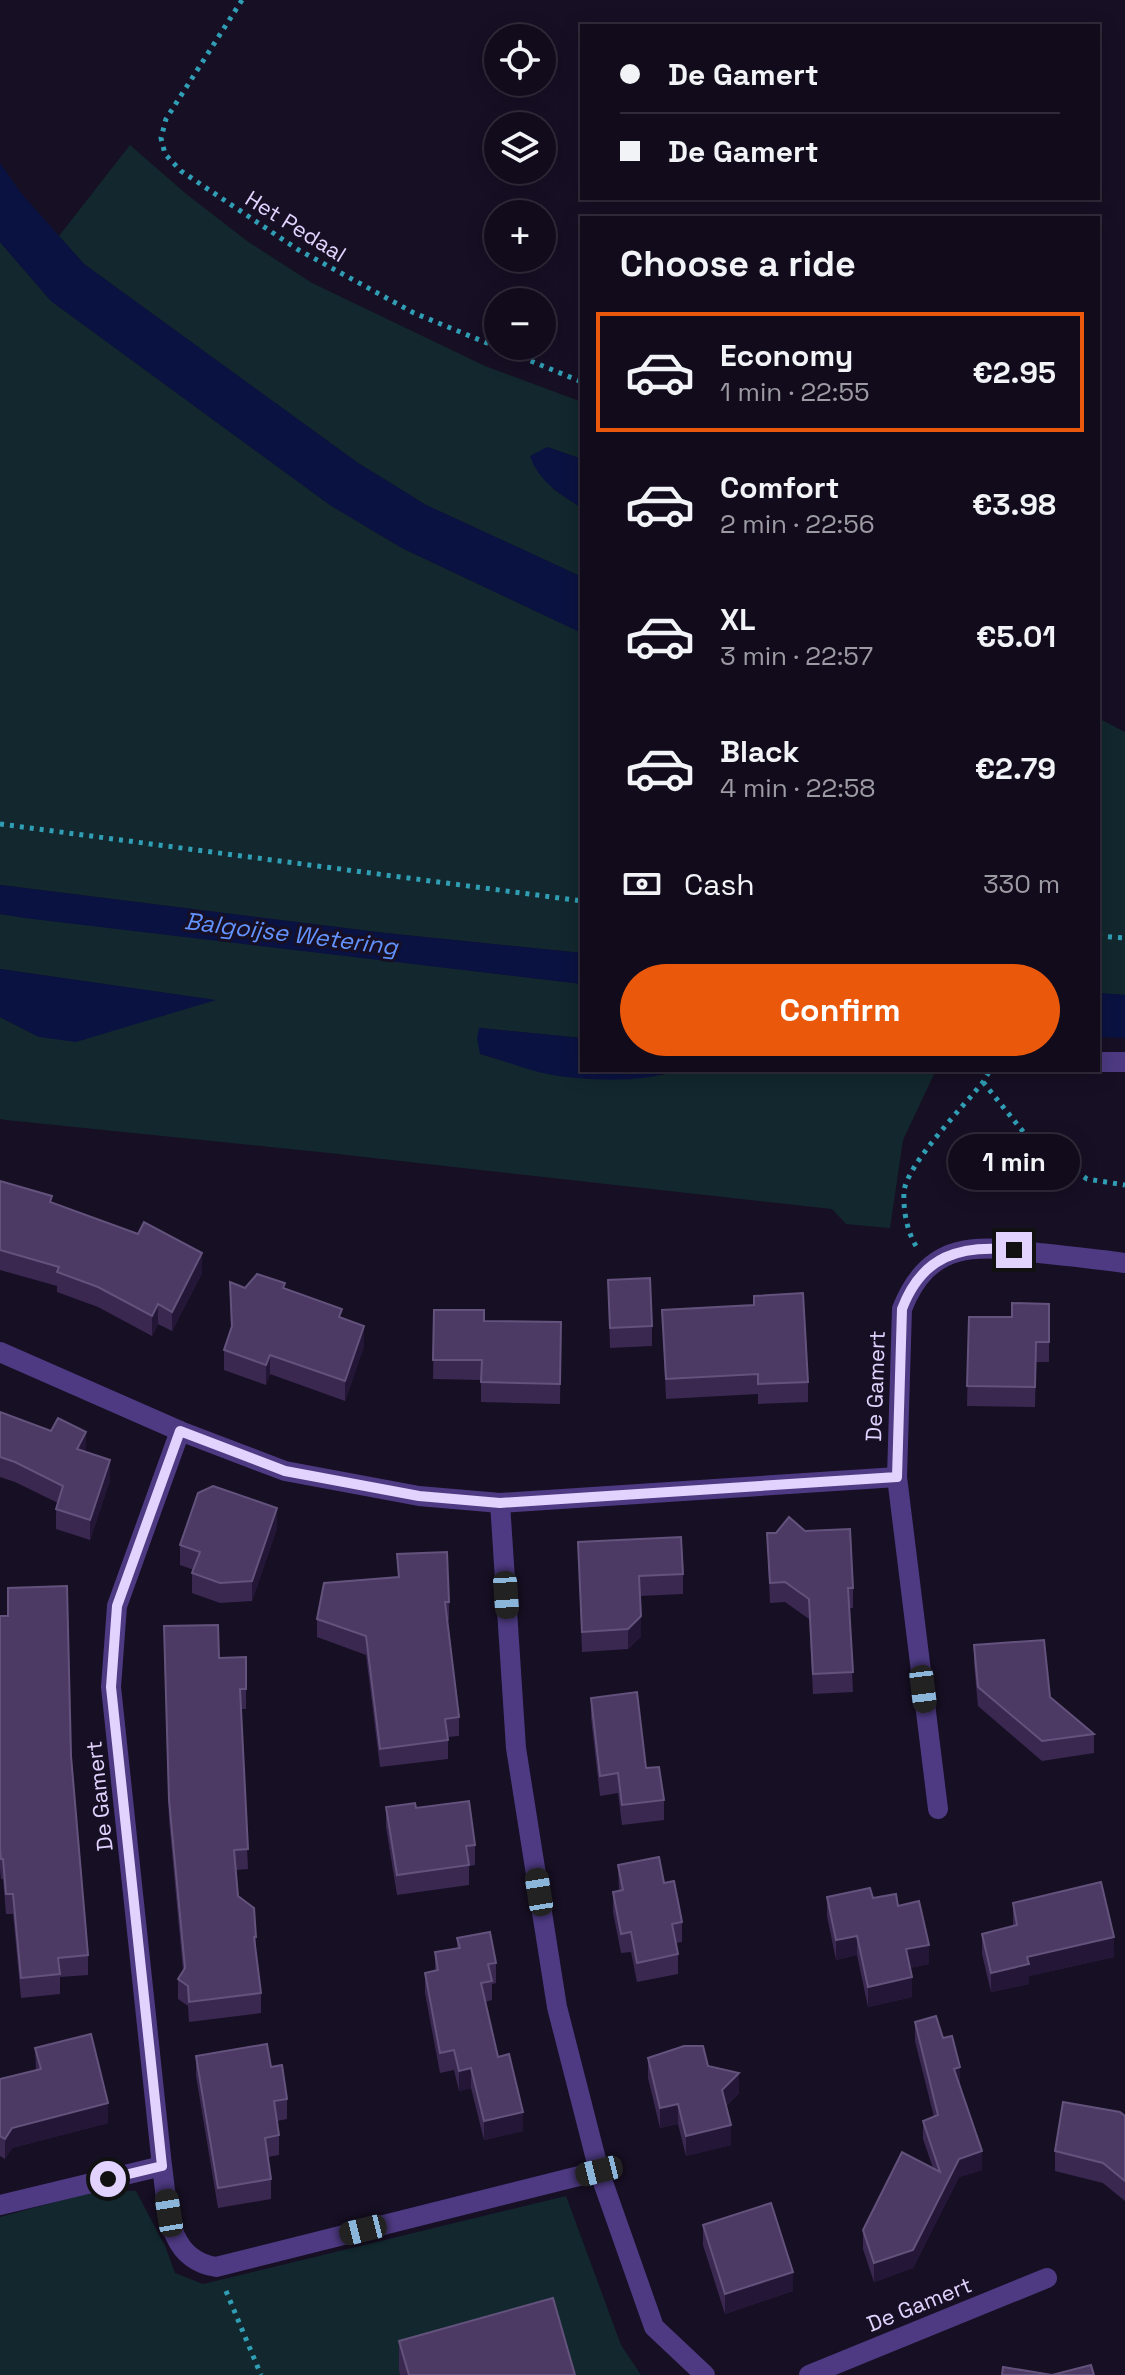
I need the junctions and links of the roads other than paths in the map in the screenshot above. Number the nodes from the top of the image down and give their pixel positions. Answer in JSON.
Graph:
{"nodes":[{"id":1,"x":1100,"y":1062,"type":"edge"},
{"id":2,"x":1125,"y":1062,"type":"edge"},
{"id":3,"x":1125,"y":1263,"type":"edge"},
{"id":4,"x":0,"y":1352,"type":"edge"},
{"id":5,"x":180,"y":1431,"type":"junction"},
{"id":6,"x":897,"y":1477,"type":"junction"},
{"id":7,"x":500,"y":1503,"type":"junction"},
{"id":8,"x":938,"y":1809,"type":"dead end"},
{"id":9,"x":162,"y":2166,"type":"junction"},
{"id":10,"x":599,"y":2171,"type":"junction"},
{"id":11,"x":0,"y":2205,"type":"edge"},
{"id":12,"x":1047,"y":2278,"type":"dead end"},
{"id":13,"x":705,"y":2375,"type":"edge"},
{"id":14,"x":809,"y":2375,"type":"edge"}],
"edges":[{"from":1,"to":2,"type":"street"},
{"from":3,"to":6,"type":"street","name":"De Gamert"},
{"from":4,"to":5,"type":"street"},
{"from":5,"to":7,"type":"street"},
{"from":5,"to":9,"type":"street","name":"De Gamert"},
{"from":6,"to":7,"type":"street"},
{"from":6,"to":8,"type":"street","name":"De Gamert"},
{"from":7,"to":10,"type":"street"},
{"from":9,"to":10,"type":"street","name":"De Gamert"},
{"from":9,"to":11,"type":"street"},
{"from":10,"to":13,"type":"street"},
{"from":12,"to":14,"type":"street","name":"De Gamert"}]}
